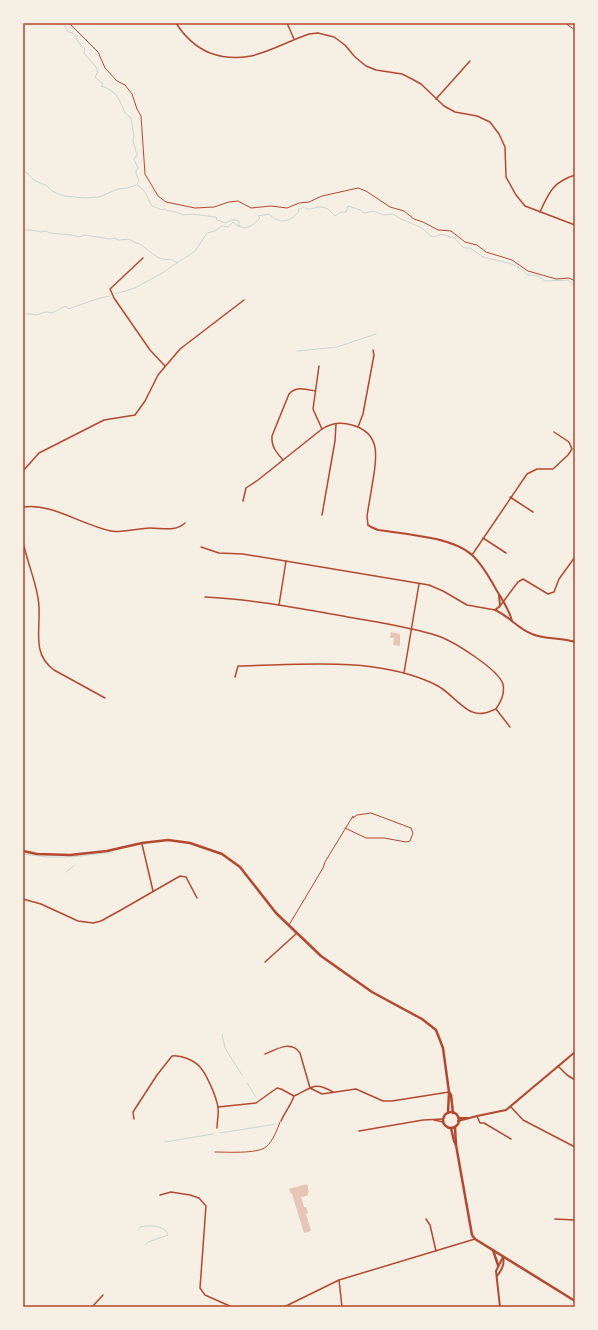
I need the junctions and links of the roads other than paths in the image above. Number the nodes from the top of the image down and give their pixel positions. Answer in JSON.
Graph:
{"nodes":[{"id":1,"x":176,"y":23,"type":"edge"},
{"id":2,"x":287,"y":23,"type":"edge"},
{"id":3,"x":294,"y":39,"type":"junction"},
{"id":4,"x":470,"y":61,"type":"dead end"},
{"id":5,"x":436,"y":99,"type":"junction"},
{"id":6,"x":575,"y":175,"type":"edge"},
{"id":7,"x":540,"y":212,"type":"junction"},
{"id":8,"x":575,"y":225,"type":"edge"},
{"id":9,"x":143,"y":258,"type":"dead end"},
{"id":10,"x":244,"y":300,"type":"dead end"},
{"id":11,"x":373,"y":350,"type":"dead end"},
{"id":12,"x":319,"y":366,"type":"dead end"},
{"id":13,"x":165,"y":367,"type":"junction"},
{"id":14,"x":315,"y":391,"type":"junction"},
{"id":15,"x":336,"y":424,"type":"junction"},
{"id":16,"x":358,"y":427,"type":"junction"},
{"id":17,"x":322,"y":429,"type":"junction"},
{"id":18,"x":554,"y":432,"type":"dead end"},
{"id":19,"x":283,"y":460,"type":"junction"},
{"id":20,"x":23,"y":471,"type":"edge"},
{"id":21,"x":510,"y":498,"type":"junction"},
{"id":22,"x":243,"y":501,"type":"dead end"},
{"id":23,"x":23,"y":507,"type":"edge"},
{"id":24,"x":533,"y":512,"type":"dead end"},
{"id":25,"x":322,"y":515,"type":"dead end"},
{"id":26,"x":185,"y":523,"type":"dead end"},
{"id":27,"x":368,"y":525,"type":"joint"},
{"id":28,"x":483,"y":538,"type":"junction"},
{"id":29,"x":23,"y":542,"type":"edge"},
{"id":30,"x":201,"y":547,"type":"dead end"},
{"id":31,"x":506,"y":554,"type":"dead end"},
{"id":32,"x":472,"y":555,"type":"junction"},
{"id":33,"x":575,"y":557,"type":"edge"},
{"id":34,"x":286,"y":561,"type":"junction"},
{"id":35,"x":419,"y":583,"type":"junction"},
{"id":36,"x":499,"y":594,"type":"junction"},
{"id":37,"x":205,"y":597,"type":"dead end"},
{"id":38,"x":504,"y":601,"type":"junction"},
{"id":39,"x":279,"y":605,"type":"junction"},
{"id":40,"x":500,"y":606,"type":"junction"},
{"id":41,"x":495,"y":610,"type":"junction"},
{"id":42,"x":512,"y":621,"type":"junction"},
{"id":43,"x":411,"y":629,"type":"junction"},
{"id":44,"x":575,"y":642,"type":"edge"},
{"id":45,"x":404,"y":672,"type":"junction"},
{"id":46,"x":234,"y":677,"type":"dead end"},
{"id":47,"x":105,"y":698,"type":"dead end"},
{"id":48,"x":496,"y":709,"type":"junction"},
{"id":49,"x":510,"y":727,"type":"dead end"},
{"id":50,"x":346,"y":828,"type":"junction"},
{"id":51,"x":142,"y":843,"type":"junction"},
{"id":52,"x":23,"y":851,"type":"edge"},
{"id":53,"x":153,"y":891,"type":"junction"},
{"id":54,"x":197,"y":898,"type":"dead end"},
{"id":55,"x":23,"y":899,"type":"edge"},
{"id":56,"x":289,"y":925,"type":"junction"},
{"id":57,"x":297,"y":934,"type":"junction"},
{"id":58,"x":265,"y":962,"type":"dead end"},
{"id":59,"x":575,"y":1052,"type":"edge"},
{"id":60,"x":264,"y":1054,"type":"dead end"},
{"id":61,"x":558,"y":1066,"type":"junction"},
{"id":62,"x":575,"y":1080,"type":"edge"},
{"id":63,"x":319,"y":1086,"type":"junction"},
{"id":64,"x":310,"y":1088,"type":"junction"},
{"id":65,"x":317,"y":1092,"type":"junction"},
{"id":66,"x":333,"y":1092,"type":"junction"},
{"id":67,"x":449,"y":1092,"type":"junction"},
{"id":68,"x":294,"y":1096,"type":"junction"},
{"id":69,"x":218,"y":1107,"type":"junction"},
{"id":70,"x":511,"y":1107,"type":"junction"},
{"id":71,"x":448,"y":1113,"type":"junction"},
{"id":72,"x":453,"y":1113,"type":"junction"},
{"id":73,"x":477,"y":1116,"type":"junction"},
{"id":74,"x":134,"y":1119,"type":"dead end"},
{"id":75,"x":458,"y":1119,"type":"junction"},
{"id":76,"x":281,"y":1121,"type":"joint"},
{"id":77,"x":443,"y":1121,"type":"junction"},
{"id":78,"x":455,"y":1127,"type":"junction"},
{"id":79,"x":217,"y":1128,"type":"dead end"},
{"id":80,"x":451,"y":1128,"type":"junction"},
{"id":81,"x":359,"y":1131,"type":"dead end"},
{"id":82,"x":511,"y":1139,"type":"dead end"},
{"id":83,"x":456,"y":1145,"type":"junction"},
{"id":84,"x":575,"y":1147,"type":"edge"},
{"id":85,"x":215,"y":1152,"type":"dead end"},
{"id":86,"x":160,"y":1195,"type":"dead end"},
{"id":87,"x":555,"y":1219,"type":"dead end"},
{"id":88,"x":426,"y":1220,"type":"dead end"},
{"id":89,"x":575,"y":1220,"type":"edge"},
{"id":90,"x":475,"y":1239,"type":"junction"},
{"id":91,"x":493,"y":1250,"type":"junction"},
{"id":92,"x":436,"y":1251,"type":"junction"},
{"id":93,"x":503,"y":1256,"type":"junction"},
{"id":94,"x":498,"y":1265,"type":"junction"},
{"id":95,"x":497,"y":1276,"type":"junction"},
{"id":96,"x":339,"y":1280,"type":"junction"},
{"id":97,"x":103,"y":1295,"type":"dead end"},
{"id":98,"x":575,"y":1301,"type":"edge"},
{"id":99,"x":92,"y":1307,"type":"edge"},
{"id":100,"x":232,"y":1307,"type":"edge"},
{"id":101,"x":284,"y":1307,"type":"edge"},
{"id":102,"x":342,"y":1307,"type":"edge"},
{"id":103,"x":500,"y":1307,"type":"edge"}],
"edges":[{"from":1,"to":3,"type":"street"},
{"from":2,"to":3,"type":"street"},
{"from":3,"to":5,"type":"street"},
{"from":4,"to":5,"type":"street"},
{"from":5,"to":7,"type":"street"},
{"from":6,"to":7,"type":"street"},
{"from":7,"to":8,"type":"street"},
{"from":9,"to":13,"type":"street"},
{"from":10,"to":13,"type":"street"},
{"from":11,"to":16,"type":"street"},
{"from":12,"to":14,"type":"street"},
{"from":13,"to":20,"type":"street"},
{"from":14,"to":17,"type":"street"},
{"from":14,"to":19,"type":"street"},
{"from":15,"to":16,"type":"street"},
{"from":15,"to":17,"type":"street"},
{"from":15,"to":25,"type":"street"},
{"from":16,"to":27,"type":"street"},
{"from":17,"to":19,"type":"street"},
{"from":18,"to":21,"type":"street"},
{"from":19,"to":22,"type":"street"},
{"from":21,"to":24,"type":"street"},
{"from":21,"to":28,"type":"street"},
{"from":23,"to":26,"type":"street"},
{"from":27,"to":32,"type":"street"},
{"from":28,"to":31,"type":"street"},
{"from":28,"to":32,"type":"street"},
{"from":29,"to":47,"type":"street"},
{"from":30,"to":34,"type":"street"},
{"from":32,"to":36,"type":"street"},
{"from":33,"to":38,"type":"street"},
{"from":34,"to":35,"type":"street"},
{"from":34,"to":39,"type":"street"},
{"from":35,"to":41,"type":"street"},
{"from":35,"to":43,"type":"street"},
{"from":36,"to":38,"type":"street"},
{"from":36,"to":40,"type":"street"},
{"from":37,"to":39,"type":"street"},
{"from":38,"to":40,"type":"street"},
{"from":38,"to":42,"type":"street"},
{"from":39,"to":43,"type":"street"},
{"from":40,"to":41,"type":"street"},
{"from":41,"to":42,"type":"street"},
{"from":42,"to":44,"type":"street"},
{"from":43,"to":45,"type":"street"},
{"from":43,"to":48,"type":"street"},
{"from":45,"to":46,"type":"street"},
{"from":45,"to":48,"type":"street"},
{"from":48,"to":49,"type":"street"},
{"from":50,"to":50,"type":"lane"},
{"from":50,"to":56,"type":"lane"},
{"from":51,"to":52,"type":"main road"},
{"from":51,"to":53,"type":"street"},
{"from":51,"to":56,"type":"main road"},
{"from":53,"to":54,"type":"street"},
{"from":53,"to":55,"type":"street"},
{"from":56,"to":57,"type":"main road"},
{"from":57,"to":58,"type":"street"},
{"from":57,"to":67,"type":"main road"},
{"from":59,"to":61,"type":"street"},
{"from":60,"to":64,"type":"street"},
{"from":61,"to":62,"type":"street"},
{"from":61,"to":70,"type":"street"},
{"from":63,"to":64,"type":"street"},
{"from":63,"to":65,"type":"street"},
{"from":63,"to":66,"type":"street"},
{"from":64,"to":65,"type":"street"},
{"from":64,"to":68,"type":"street"},
{"from":65,"to":66,"type":"street"},
{"from":66,"to":67,"type":"street"},
{"from":67,"to":71,"type":"main road"},
{"from":67,"to":72,"type":"main road"},
{"from":68,"to":69,"type":"street"},
{"from":68,"to":76,"type":"street"},
{"from":69,"to":74,"type":"street"},
{"from":69,"to":79,"type":"street"},
{"from":70,"to":73,"type":"street"},
{"from":70,"to":84,"type":"street"},
{"from":71,"to":72,"type":"main road"},
{"from":71,"to":77,"type":"main road"},
{"from":72,"to":75,"type":"main road"},
{"from":73,"to":75,"type":"street"},
{"from":73,"to":82,"type":"street"},
{"from":75,"to":78,"type":"main road"},
{"from":76,"to":85,"type":"lane"},
{"from":77,"to":80,"type":"main road"},
{"from":77,"to":81,"type":"street"},
{"from":78,"to":80,"type":"main road"},
{"from":78,"to":83,"type":"main road"},
{"from":80,"to":83,"type":"main road"},
{"from":83,"to":90,"type":"main road"},
{"from":86,"to":100,"type":"street"},
{"from":87,"to":89,"type":"street"},
{"from":88,"to":92,"type":"street"},
{"from":90,"to":91,"type":"main road"},
{"from":90,"to":92,"type":"street"},
{"from":91,"to":93,"type":"main road"},
{"from":91,"to":94,"type":"main road"},
{"from":92,"to":96,"type":"street"},
{"from":93,"to":94,"type":"street"},
{"from":93,"to":95,"type":"street"},
{"from":93,"to":98,"type":"main road"},
{"from":94,"to":95,"type":"street"},
{"from":95,"to":103,"type":"street"},
{"from":96,"to":101,"type":"street"},
{"from":96,"to":102,"type":"street"},
{"from":97,"to":99,"type":"street"}]}
